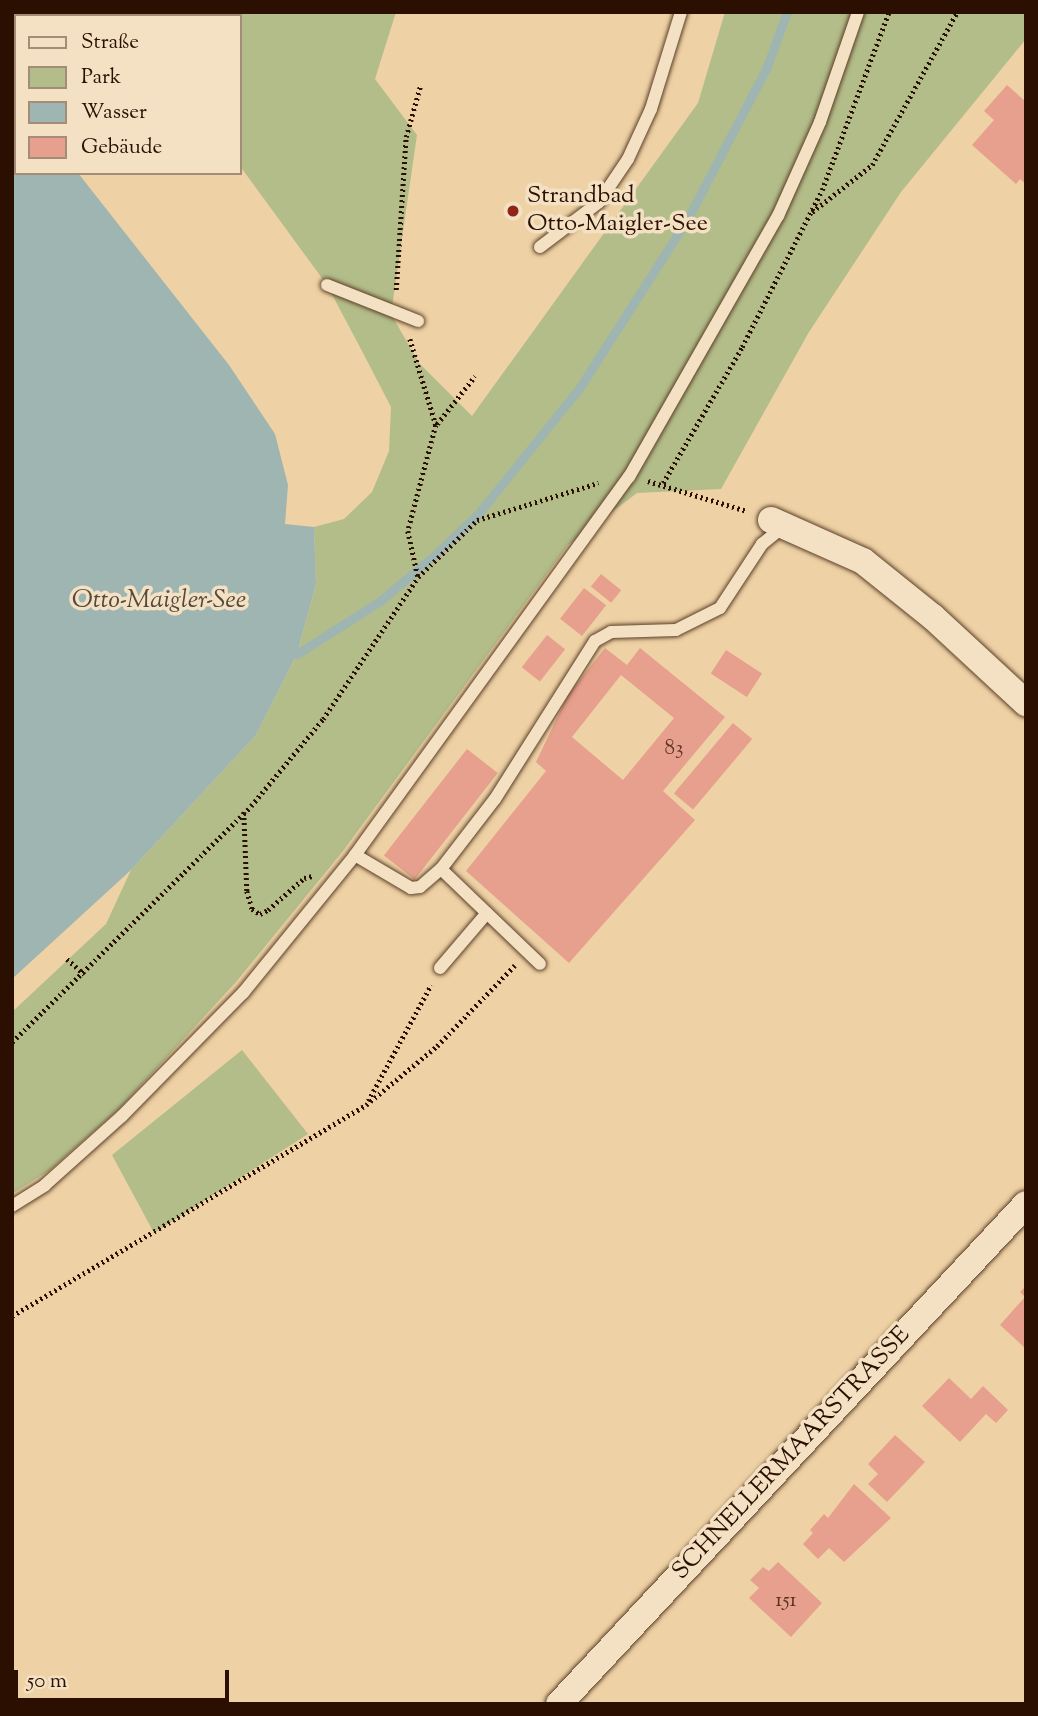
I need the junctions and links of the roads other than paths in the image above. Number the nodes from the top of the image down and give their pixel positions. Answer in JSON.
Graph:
{"nodes":[{"id":1,"x":681,"y":12,"type":"edge"},
{"id":2,"x":858,"y":12,"type":"edge"},
{"id":3,"x":540,"y":247,"type":"dead end"},
{"id":4,"x":327,"y":285,"type":"dead end"},
{"id":5,"x":418,"y":321,"type":"dead end"},
{"id":6,"x":778,"y":523,"type":"joint"},
{"id":7,"x":1026,"y":703,"type":"edge"},
{"id":8,"x":355,"y":855,"type":"junction"},
{"id":9,"x":441,"y":869,"type":"junction"},
{"id":10,"x":487,"y":912,"type":"junction"},
{"id":11,"x":540,"y":964,"type":"dead end"},
{"id":12,"x":440,"y":968,"type":"road end"},
{"id":13,"x":1026,"y":1204,"type":"edge"},
{"id":14,"x":12,"y":1206,"type":"edge"},
{"id":15,"x":559,"y":1704,"type":"edge"}],
"edges":[{"from":1,"to":3,"type":"lane"},
{"from":2,"to":8,"type":"lane"},
{"from":4,"to":5,"type":"lane"},
{"from":6,"to":7,"type":"street"},
{"from":6,"to":9,"type":"lane"},
{"from":8,"to":9,"type":"lane"},
{"from":8,"to":14,"type":"lane"},
{"from":9,"to":10,"type":"lane"},
{"from":10,"to":11,"type":"lane"},
{"from":10,"to":12,"type":"lane"},
{"from":13,"to":15,"type":"street","name":"SCHNELLERMAARSTRASSE"}]}
